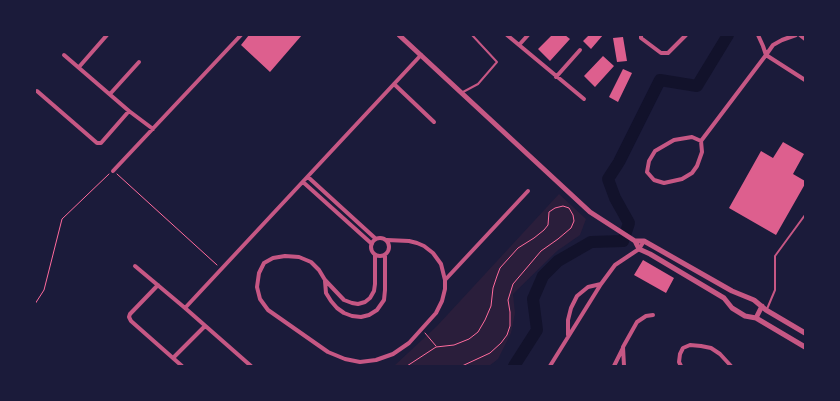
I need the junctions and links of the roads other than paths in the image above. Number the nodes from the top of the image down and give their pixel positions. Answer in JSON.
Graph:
{"nodes":[{"id":1,"x":107,"y":35,"type":"edge"},
{"id":2,"x":241,"y":35,"type":"edge"},
{"id":3,"x":399,"y":35,"type":"edge"},
{"id":4,"x":472,"y":35,"type":"edge"},
{"id":5,"x":507,"y":35,"type":"edge"},
{"id":6,"x":528,"y":35,"type":"edge"},
{"id":7,"x":640,"y":35,"type":"edge"},
{"id":8,"x":686,"y":35,"type":"edge"},
{"id":9,"x":758,"y":35,"type":"edge"},
{"id":10,"x":796,"y":35,"type":"edge"},
{"id":11,"x":800,"y":35,"type":"edge"},
{"id":12,"x":805,"y":39,"type":"edge"},
{"id":13,"x":519,"y":45,"type":"junction"},
{"id":14,"x":580,"y":50,"type":"dead end"},
{"id":15,"x":64,"y":55,"type":"dead end"},
{"id":16,"x":420,"y":55,"type":"junction"},
{"id":17,"x":766,"y":55,"type":"junction"},
{"id":18,"x":139,"y":62,"type":"dead end"},
{"id":19,"x":78,"y":67,"type":"junction"},
{"id":20,"x":556,"y":76,"type":"junction"},
{"id":21,"x":805,"y":80,"type":"edge"},
{"id":22,"x":394,"y":84,"type":"junction"},
{"id":23,"x":37,"y":91,"type":"dead end"},
{"id":24,"x":462,"y":93,"type":"junction"},
{"id":25,"x":110,"y":94,"type":"junction"},
{"id":26,"x":584,"y":99,"type":"dead end"},
{"id":27,"x":129,"y":111,"type":"junction"},
{"id":28,"x":434,"y":122,"type":"dead end"},
{"id":29,"x":153,"y":129,"type":"junction"},
{"id":30,"x":701,"y":141,"type":"junction"},
{"id":31,"x":113,"y":171,"type":"road end"},
{"id":32,"x":308,"y":177,"type":"junction"},
{"id":33,"x":303,"y":182,"type":"junction"},
{"id":34,"x":528,"y":191,"type":"dead end"},
{"id":35,"x":326,"y":193,"type":"junction"},
{"id":36,"x":321,"y":198,"type":"junction"},
{"id":37,"x":348,"y":213,"type":"junction"},
{"id":38,"x":805,"y":215,"type":"edge"},
{"id":39,"x":343,"y":218,"type":"junction"},
{"id":40,"x":376,"y":239,"type":"junction"},
{"id":41,"x":387,"y":240,"type":"junction"},
{"id":42,"x":633,"y":240,"type":"junction"},
{"id":43,"x":399,"y":241,"type":"junction"},
{"id":44,"x":644,"y":241,"type":"junction"},
{"id":45,"x":372,"y":244,"type":"junction"},
{"id":46,"x":390,"y":247,"type":"junction"},
{"id":47,"x":639,"y":249,"type":"junction"},
{"id":48,"x":375,"y":255,"type":"junction"},
{"id":49,"x":385,"y":256,"type":"junction"},
{"id":50,"x":135,"y":266,"type":"dead end"},
{"id":51,"x":325,"y":280,"type":"junction"},
{"id":52,"x":445,"y":280,"type":"junction"},
{"id":53,"x":601,"y":284,"type":"junction"},
{"id":54,"x":158,"y":285,"type":"junction"},
{"id":55,"x":185,"y":308,"type":"junction"},
{"id":56,"x":764,"y":308,"type":"junction"},
{"id":57,"x":653,"y":315,"type":"dead end"},
{"id":58,"x":756,"y":318,"type":"junction"},
{"id":59,"x":205,"y":326,"type":"junction"},
{"id":60,"x":805,"y":333,"type":"edge"},
{"id":61,"x":568,"y":336,"type":"junction"},
{"id":62,"x":624,"y":347,"type":"junction"},
{"id":63,"x":805,"y":347,"type":"edge"},
{"id":64,"x":174,"y":358,"type":"junction"},
{"id":65,"x":182,"y":366,"type":"edge"},
{"id":66,"x":251,"y":366,"type":"edge"},
{"id":67,"x":550,"y":366,"type":"edge"},
{"id":68,"x":614,"y":366,"type":"edge"},
{"id":69,"x":624,"y":366,"type":"edge"},
{"id":70,"x":681,"y":366,"type":"edge"},
{"id":71,"x":731,"y":366,"type":"edge"}],
"edges":[{"from":1,"to":19,"type":"street"},
{"from":2,"to":29,"type":"street"},
{"from":3,"to":16,"type":"street"},
{"from":4,"to":24,"type":"lane"},
{"from":5,"to":13,"type":"street"},
{"from":6,"to":13,"type":"street"},
{"from":7,"to":8,"type":"street"},
{"from":9,"to":17,"type":"street"},
{"from":10,"to":17,"type":"street"},
{"from":11,"to":12,"type":"street"},
{"from":13,"to":20,"type":"street"},
{"from":14,"to":20,"type":"street"},
{"from":15,"to":19,"type":"street"},
{"from":16,"to":22,"type":"street"},
{"from":16,"to":24,"type":"street"},
{"from":17,"to":21,"type":"street"},
{"from":17,"to":30,"type":"street"},
{"from":18,"to":25,"type":"street"},
{"from":19,"to":25,"type":"street"},
{"from":20,"to":26,"type":"street"},
{"from":22,"to":28,"type":"street"},
{"from":22,"to":32,"type":"street"},
{"from":23,"to":27,"type":"street"},
{"from":24,"to":42,"type":"street"},
{"from":25,"to":27,"type":"street"},
{"from":27,"to":29,"type":"street"},
{"from":29,"to":31,"type":"street"},
{"from":30,"to":30,"type":"street"},
{"from":32,"to":33,"type":"street"},
{"from":32,"to":35,"type":"street"},
{"from":33,"to":36,"type":"street"},
{"from":33,"to":55,"type":"street"},
{"from":34,"to":52,"type":"street"},
{"from":35,"to":36,"type":"street"},
{"from":35,"to":37,"type":"street"},
{"from":36,"to":39,"type":"street"},
{"from":37,"to":39,"type":"street"},
{"from":37,"to":40,"type":"street"},
{"from":38,"to":56,"type":"lane"},
{"from":39,"to":45,"type":"street"},
{"from":40,"to":41,"type":"street"},
{"from":40,"to":45,"type":"street"},
{"from":41,"to":43,"type":"street"},
{"from":41,"to":46,"type":"street"},
{"from":42,"to":44,"type":"street"},
{"from":42,"to":47,"type":"street"},
{"from":43,"to":46,"type":"street"},
{"from":43,"to":52,"type":"street"},
{"from":44,"to":47,"type":"street"},
{"from":44,"to":56,"type":"street"},
{"from":45,"to":48,"type":"street"},
{"from":46,"to":49,"type":"street"},
{"from":47,"to":53,"type":"street"},
{"from":47,"to":58,"type":"street"},
{"from":48,"to":49,"type":"street"},
{"from":48,"to":51,"type":"street"},
{"from":49,"to":51,"type":"street"},
{"from":50,"to":54,"type":"street"},
{"from":51,"to":52,"type":"street"},
{"from":53,"to":61,"type":"street"},
{"from":53,"to":61,"type":"street"},
{"from":54,"to":55,"type":"street"},
{"from":54,"to":64,"type":"street"},
{"from":55,"to":59,"type":"street"},
{"from":56,"to":58,"type":"street"},
{"from":56,"to":60,"type":"street"},
{"from":57,"to":62,"type":"street"},
{"from":58,"to":63,"type":"street"},
{"from":59,"to":64,"type":"street"},
{"from":59,"to":66,"type":"street"},
{"from":61,"to":67,"type":"street"},
{"from":62,"to":68,"type":"street"},
{"from":62,"to":69,"type":"street"},
{"from":64,"to":65,"type":"street"},
{"from":70,"to":71,"type":"street"}]}
